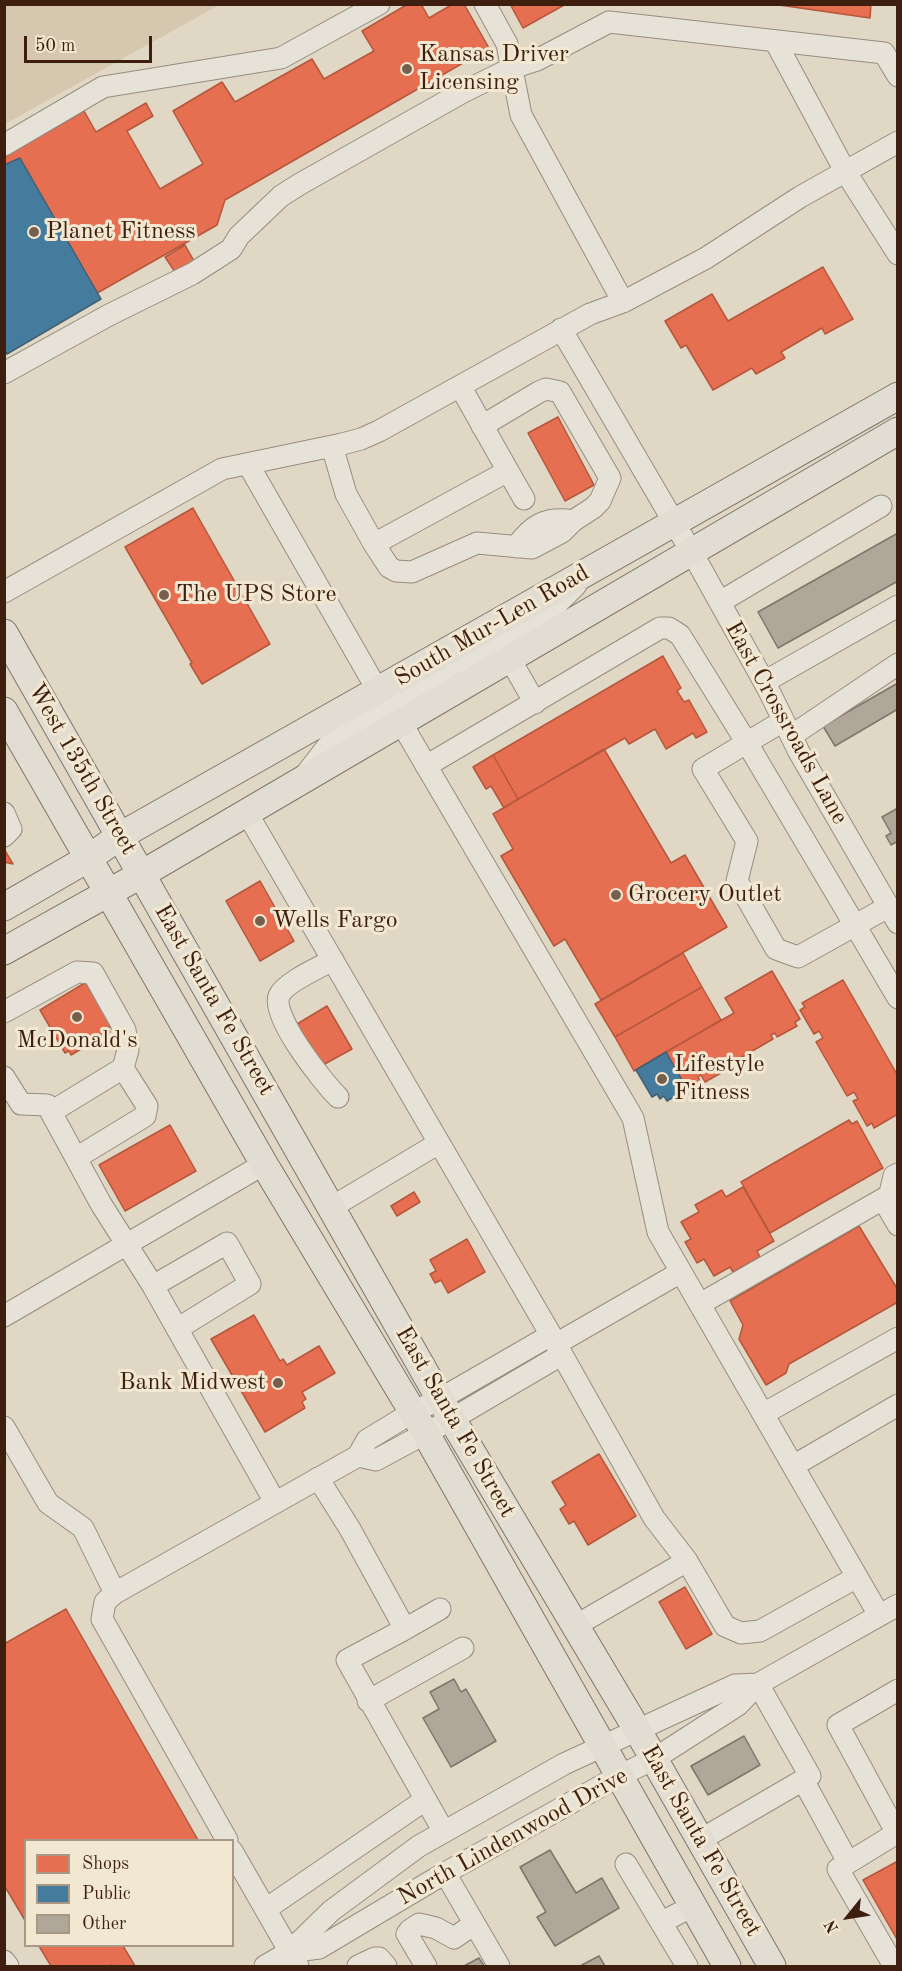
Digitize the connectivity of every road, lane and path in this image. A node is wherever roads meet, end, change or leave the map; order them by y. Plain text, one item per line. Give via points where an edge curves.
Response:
1 (379, 4) edge
2 (485, 4) edge
3 (775, 41) junction
4 (512, 68) junction
5 (897, 76) edge
6 (897, 142) edge
7 (4, 145) edge
8 (845, 171) junction
9 (897, 254) edge
10 (623, 302) junction
11 (561, 329) junction
12 (4, 374) edge
13 (460, 386) junction
14 (897, 396) edge
15 (482, 426) junction
16 (897, 431) edge
17 (332, 446) junction
18 (248, 464) junction
19 (508, 471) junction
20 (524, 499) dead end
21 (881, 506) dead end
22 (673, 524) junction
23 (374, 544) junction
24 (691, 553) junction
25 (591, 570) junction
26 (4, 592) edge
27 (720, 602) junction
28 (897, 606) edge
29 (4, 633) edge
30 (510, 659) junction
31 (897, 664) edge
32 (764, 682) junction
33 (378, 691) junction
34 (534, 703) junction
35 (4, 711) edge
36 (401, 723) junction
37 (787, 729) junction
38 (747, 743) junction
39 (426, 766) junction
40 (300, 782) junction
41 (4, 813) edge
42 (247, 813) junction
43 (120, 836) junction
44 (4, 837) edge
45 (88, 858) junction
46 (142, 874) junction
47 (109, 893) junction
48 (4, 907) edge
49 (893, 915) edge
50 (856, 926) junction
51 (4, 951) edge
52 (333, 960) junction
53 (897, 998) edge
54 (4, 1012) edge
55 (123, 1068) junction
56 (4, 1077) edge
57 (338, 1097) dead end
58 (51, 1112) junction
59 (439, 1143) junction
60 (76, 1158) junction
61 (264, 1164) junction
62 (897, 1174) edge
63 (890, 1195) junction
64 (332, 1207) junction
65 (897, 1225) edge
66 (126, 1245) junction
67 (681, 1272) junction
68 (153, 1286) junction
69 (700, 1304) junction
70 (4, 1316) edge
71 (177, 1329) junction
72 (897, 1338) edge
73 (556, 1344) junction
74 (897, 1405) edge
75 (446, 1409) junction
76 (763, 1414) junction
77 (419, 1423) junction
78 (7, 1438) edge
79 (793, 1466) junction
80 (318, 1478) junction
81 (275, 1502) junction
82 (687, 1561) junction
83 (857, 1577) junction
84 (115, 1593) junction
85 (440, 1609) dead end
86 (888, 1610) edge
87 (575, 1626) junction
88 (405, 1629) junction
89 (463, 1648) dead end
90 (758, 1684) junction
91 (897, 1690) edge
92 (368, 1701) junction
93 (638, 1731) junction
94 (602, 1747) junction
95 (654, 1759) junction
96 (619, 1776) junction
97 (803, 1780) junction
98 (425, 1800) junction
99 (444, 1832) junction
100 (226, 1839) edge
101 (700, 1840) junction
102 (234, 1854) edge
103 (848, 1862) junction
104 (626, 1864) dead end
105 (445, 1873) junction
106 (693, 1906) junction
107 (266, 1909) junction
108 (662, 1922) junction
109 (474, 1924) junction
110 (294, 1959) edge
111 (4, 1961) edge
112 (8, 1966) edge
113 (264, 1966) edge
114 (358, 1966) edge
115 (386, 1966) edge
116 (426, 1966) edge
117 (499, 1966) edge
118 (687, 1966) edge
119 (727, 1966) edge
120 (772, 1966) edge
121 (894, 1966) edge

1 - 7 street via 282,58 103,87
2 - 4 street via 507,44
3 - 4 street via 609,22 537,60
3 - 5 street via 884,53
3 - 8 street
4 - 10 street via 521,114
4 - 12 street via 281,196 239,236 231,249 192,274
6 - 8 street
8 - 9 street
8 - 10 street via 706,258
10 - 11 street
11 - 13 street
11 - 22 street, East Crossroads Lane
13 - 15 street
13 - 17 street via 379,431
14 - 22 main road, South Mur-Len Road
15 - 19 street
15 - 23 street via 539,392 560,392 610,478 600,501 562,532 532,548 477,543 412,572 389,567
16 - 24 main road, South Mur-Len Road
17 - 18 street
17 - 23 street via 346,494
18 - 26 street via 222,469
18 - 33 street
19 - 20 street
19 - 23 street
21 - 27 street
22 - 24 street, East Crossroads Lane
22 - 25 main road, South Mur-Len Road
24 - 27 street, East Crossroads Lane
24 - 30 main road, South Mur-Len Road
25 - 33 main road, South Mur-Len Road
25 - 36 street via 544,617 404,699 395,710
27 - 32 street, East Crossroads Lane
28 - 32 street
29 - 43 main road, West 135th Street
30 - 34 street
30 - 36 main road, South Mur-Len Road
31 - 37 street
32 - 37 street, East Crossroads Lane
33 - 40 street via 381,705 372,719 330,743
33 - 43 main road, South Mur-Len Road
34 - 38 street via 660,628 669,628 680,635
34 - 39 street
35 - 45 main road, West 135th Street
36 - 39 street
36 - 40 main road, South Mur-Len Road
37 - 38 street
37 - 49 street, East Crossroads Lane
38 - 50 street
38 - 50 street via 703,769 747,841 737,881 776,949 798,957
39 - 67 street via 633,1118 658,1232
40 - 42 main road, South Mur-Len Road
41 - 44 street via 11,829
42 - 46 main road, South Mur-Len Road
42 - 52 street
43 - 45 main road, South Mur-Len Road
43 - 46 main road, West 135th Street
45 - 47 main road, West 135th Street
45 - 48 main road, South Mur-Len Road
46 - 47 main road, South Mur-Len Road
46 - 64 main road, East Santa Fe Street
47 - 51 main road, South Mur-Len Road
47 - 61 main road, East Santa Fe Street
49 - 50 street
50 - 53 street
52 - 57 street via 284,988 279,1008 308,1062
52 - 59 street
54 - 55 street via 77,972 93,974 125,1030 128,1050
55 - 58 street
55 - 60 street via 147,1106 145,1116
56 - 58 street via 21,1104 47,1105
58 - 60 street
59 - 64 street
59 - 73 street
60 - 66 street
61 - 66 street
61 - 77 main road, East Santa Fe Street
62 - 63 street
63 - 65 street via 887,1206
63 - 69 street
64 - 75 main road, East Santa Fe Street
66 - 68 street
66 - 70 street
67 - 69 street
67 - 73 street
68 - 71 street
68 - 71 street via 227,1243 250,1284
69 - 76 street
71 - 81 street
72 - 76 street
73 - 75 street
73 - 82 street via 654,1518
74 - 79 street
75 - 77 street
75 - 87 main road, East Santa Fe Street
76 - 79 street
77 - 80 street via 367,1440 358,1456
77 - 94 main road, East Santa Fe Street
78 - 84 street via 48,1503 83,1528
79 - 83 street
80 - 81 street
80 - 88 street
81 - 84 street
82 - 83 street via 725,1626 741,1633 760,1631
82 - 87 street
83 - 86 street
84 - 100 street via 105,1602 102,1619
85 - 88 street
86 - 90 street, North Lindenwood Drive
87 - 93 main road, East Santa Fe Street
88 - 92 street via 347,1660
89 - 92 street
90 - 93 street, North Lindenwood Drive via 735,1685
90 - 95 street, North Lindenwood Drive via 738,1705
90 - 97 street via 810,1776
91 - 103 street via 838,1725 894,1828 892,1836
92 - 98 street
93 - 94 street, North Lindenwood Drive
93 - 95 main road, East Santa Fe Street
94 - 96 main road, East Santa Fe Street
94 - 99 street, North Lindenwood Drive via 564,1764
95 - 96 street, North Lindenwood Drive
95 - 101 main road, East Santa Fe Street
96 - 105 street, North Lindenwood Drive
96 - 106 main road, East Santa Fe Street
97 - 101 street
97 - 103 street
98 - 99 street
98 - 107 street
99 - 110 street, North Lindenwood Drive via 331,1911
101 - 120 main road, East Santa Fe Street
102 - 107 street
103 - 121 street via 837,1869
104 - 108 street
105 - 109 street
105 - 110 street, North Lindenwood Drive via 320,1948
106 - 108 street
106 - 119 main road, East Santa Fe Street
107 - 110 street
108 - 118 street
109 - 116 street via 454,1938 419,1924 410,1930 407,1934
109 - 117 street
110 - 113 street, North Lindenwood Drive
111 - 112 street
114 - 115 street via 375,1958

